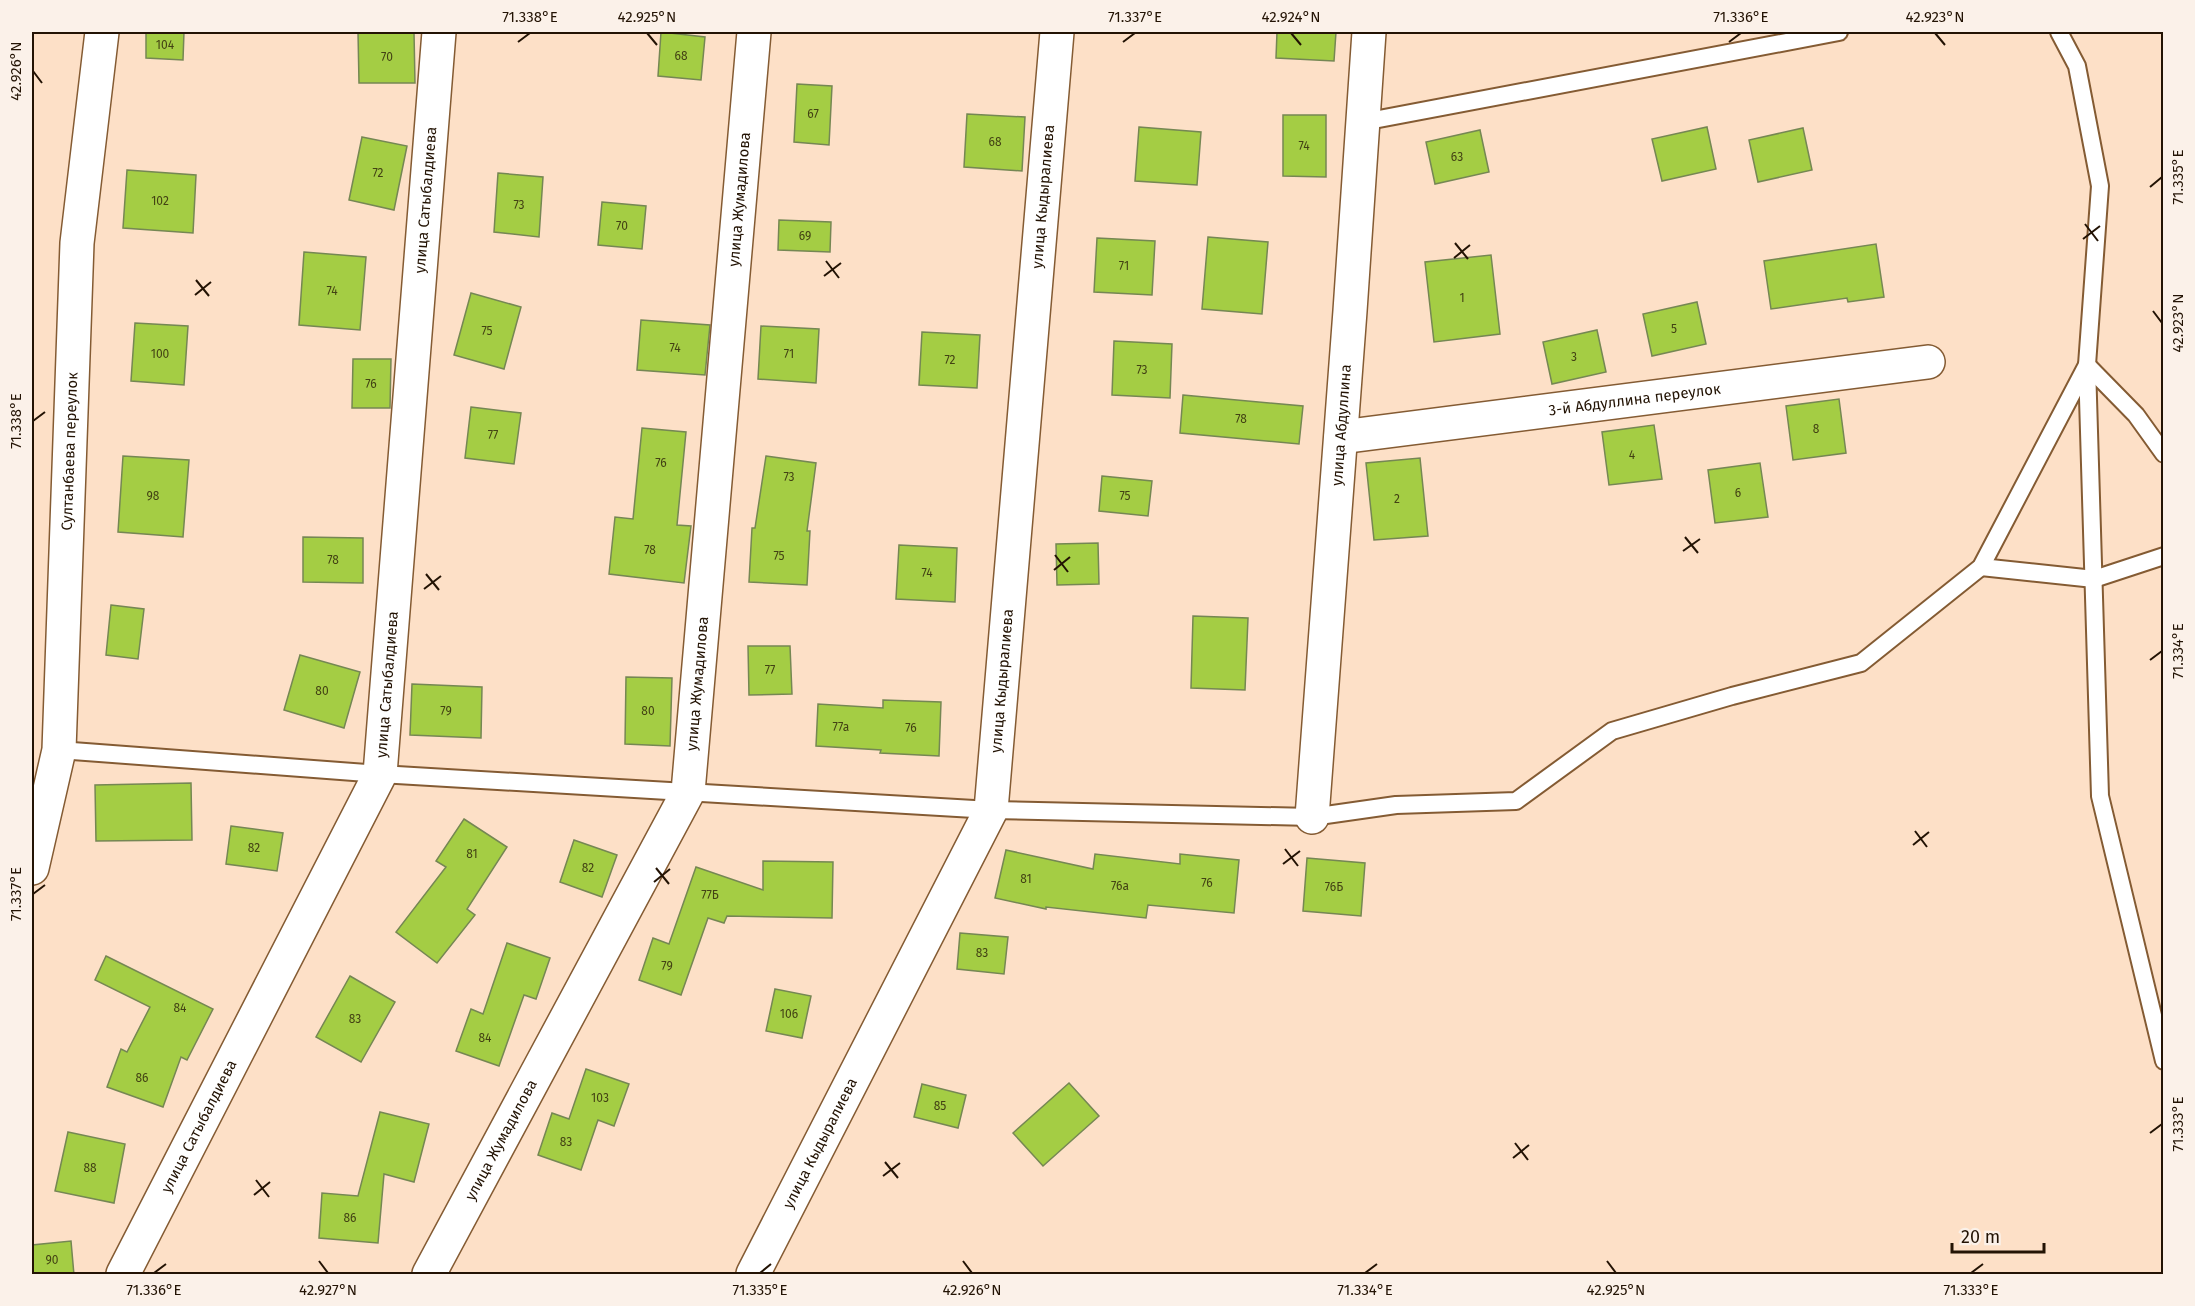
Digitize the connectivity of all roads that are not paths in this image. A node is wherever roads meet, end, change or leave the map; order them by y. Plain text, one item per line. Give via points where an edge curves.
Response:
1 (102, 32) edge
2 (439, 32) edge
3 (754, 32) edge
4 (1057, 32) edge
5 (1369, 32) edge
6 (1839, 32) edge
7 (2060, 33) edge
8 (1363, 122) junction
9 (1928, 362) dead end
10 (2086, 365) junction
11 (1341, 437) junction
12 (2163, 454) edge
13 (2163, 556) edge
14 (1982, 567) junction
15 (2094, 579) junction
16 (59, 750) junction
17 (380, 774) junction
18 (688, 792) junction
19 (991, 810) junction
20 (1312, 817) junction
21 (32, 868) edge
22 (2162, 1052) edge
23 (123, 1275) edge
24 (429, 1275) edge
25 (753, 1275) edge

1 - 16 street, Султанбаева переулок via 77,243
2 - 17 street, улица Сатыбалдиева
3 - 18 street, улица Жумадилова
4 - 19 street, улица Кыдыралиева
5 - 8 street, улица Абдуллина
6 - 8 lane
7 - 10 lane via 2076,66 2100,186
8 - 11 street, улица Абдуллина
9 - 11 street, 3-й Абдуллина переулок
10 - 12 lane via 2136,415
10 - 14 lane
10 - 15 lane
11 - 20 street, улица Абдуллина
13 - 15 lane
14 - 15 lane
14 - 20 lane via 1862,663 1612,731 1516,801 1396,805
15 - 22 lane via 2100,796
16 - 17 lane
16 - 21 street, Султанбаева переулок
17 - 18 lane
17 - 23 street, улица Сатыбалдиева
18 - 19 lane
18 - 24 street, улица Жумадилова
19 - 20 lane
19 - 25 street, улица Кыдыралиева

